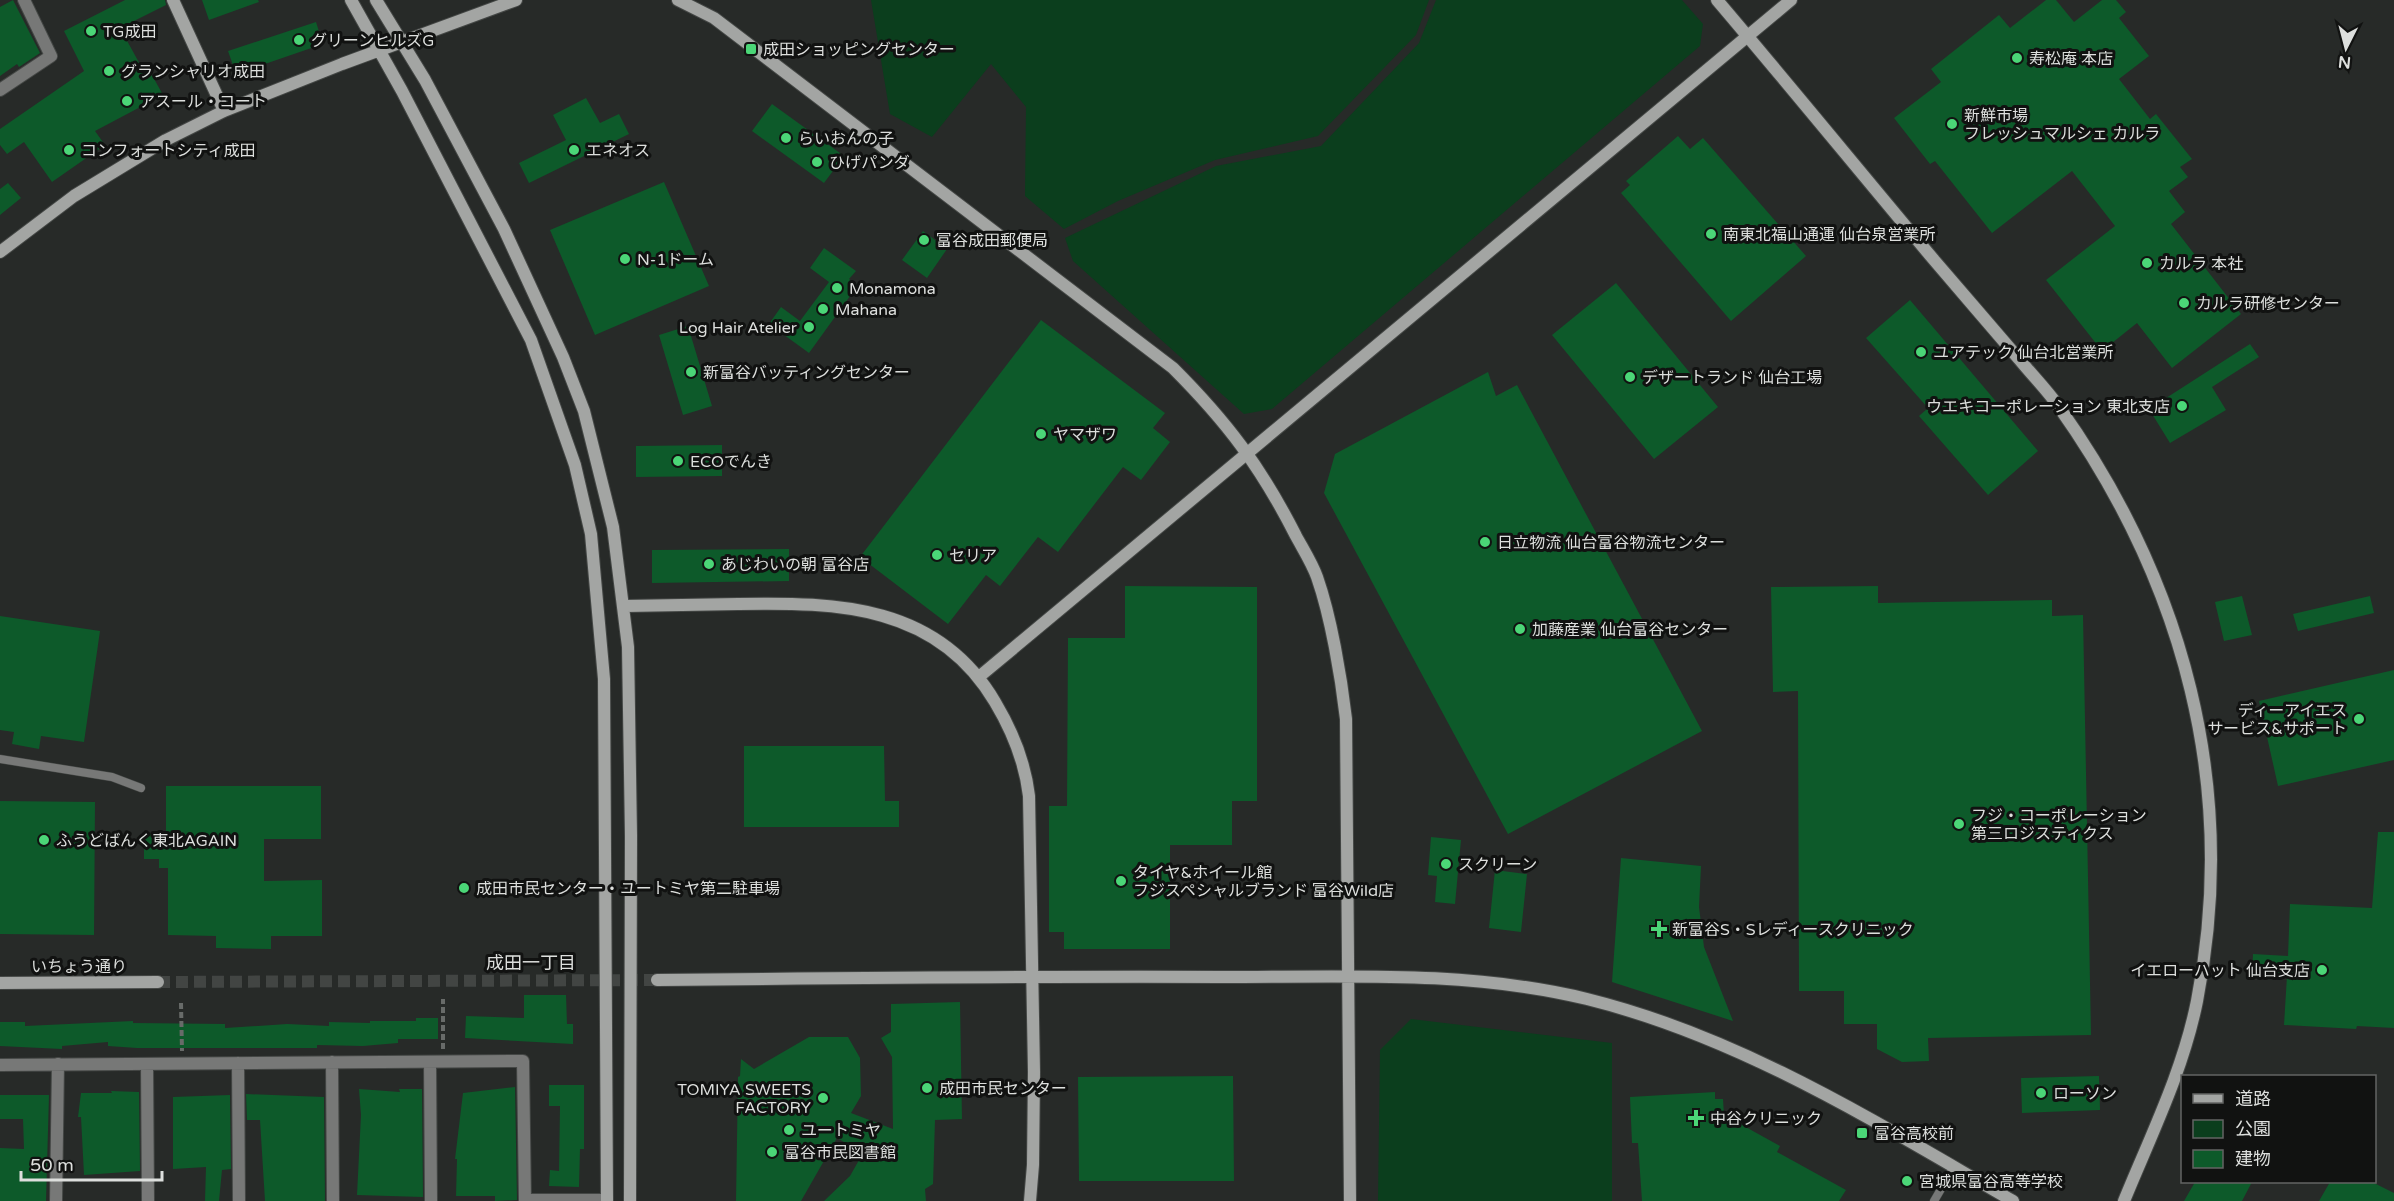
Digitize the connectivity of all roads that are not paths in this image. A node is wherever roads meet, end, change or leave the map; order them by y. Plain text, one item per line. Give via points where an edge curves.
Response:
1 (24, 0) edge
2 (173, 0) edge
3 (351, 0) edge
4 (376, 0) edge
5 (516, 0) edge
6 (678, 0) edge
7 (1718, 0) edge
8 (1791, 0) edge
9 (1747, 35) junction
10 (402, 43) junction
11 (379, 51) junction
12 (0, 90) edge
13 (224, 111) junction
14 (0, 252) edge
15 (1248, 453) junction
16 (623, 606) junction
17 (980, 676) junction
18 (0, 759) edge
19 (141, 789) dead end
20 (1034, 976) junction
21 (1350, 977) junction
22 (657, 980) tunnel mouth
23 (158, 982) tunnel mouth
24 (0, 983) edge
25 (332, 1062) junction
26 (430, 1062) junction
27 (238, 1063) junction
28 (58, 1064) junction
29 (147, 1064) junction
30 (0, 1065) edge
31 (1954, 1167) junction
32 (525, 1200) edge
33 (56, 1201) edge
34 (148, 1201) edge
35 (239, 1201) edge
36 (333, 1201) edge
37 (431, 1201) edge
38 (607, 1201) edge
39 (630, 1201) edge
40 (1030, 1201) edge
41 (1350, 1201) edge
42 (1934, 1201) edge
43 (2013, 1201) edge
44 (2124, 1201) edge

1 - 12 street via 51,56
2 - 13 street
3 - 11 street
4 - 10 street
5 - 10 street
6 - 15 street via 714,18 1173,368 1216,411
7 - 9 street
8 - 9 street
9 - 15 street
9 - 44 street via 2058,405 2120,504 2163,595 2197,708 2209,788 2211,876 2197,1001 2178,1072
10 - 11 street
10 - 16 street via 504,229 563,357 603,477
11 - 13 street
11 - 38 street via 531,340 575,465 591,534 605,702
13 - 14 street via 165,140 74,196
15 - 17 street
15 - 21 street via 1278,500 1317,576 1341,678 1348,765
16 - 17 street via 839,606 879,614 920,630
16 - 39 street via 628,647 630,778
17 - 20 street via 1013,736 1027,777
18 - 19 lane via 112,777
20 - 21 street
20 - 22 street
20 - 40 street
21 - 31 street via 1474,982 1589,1000 1710,1039 1794,1079
21 - 41 street
23 - 24 street, いちょう通り
25 - 26 street
25 - 27 street
25 - 36 street
26 - 32 street via 523,1061
26 - 37 street
27 - 29 street
27 - 35 street
28 - 29 street
28 - 30 street
28 - 33 street
29 - 34 street
31 - 42 lane
31 - 43 street
32 - 38 street

